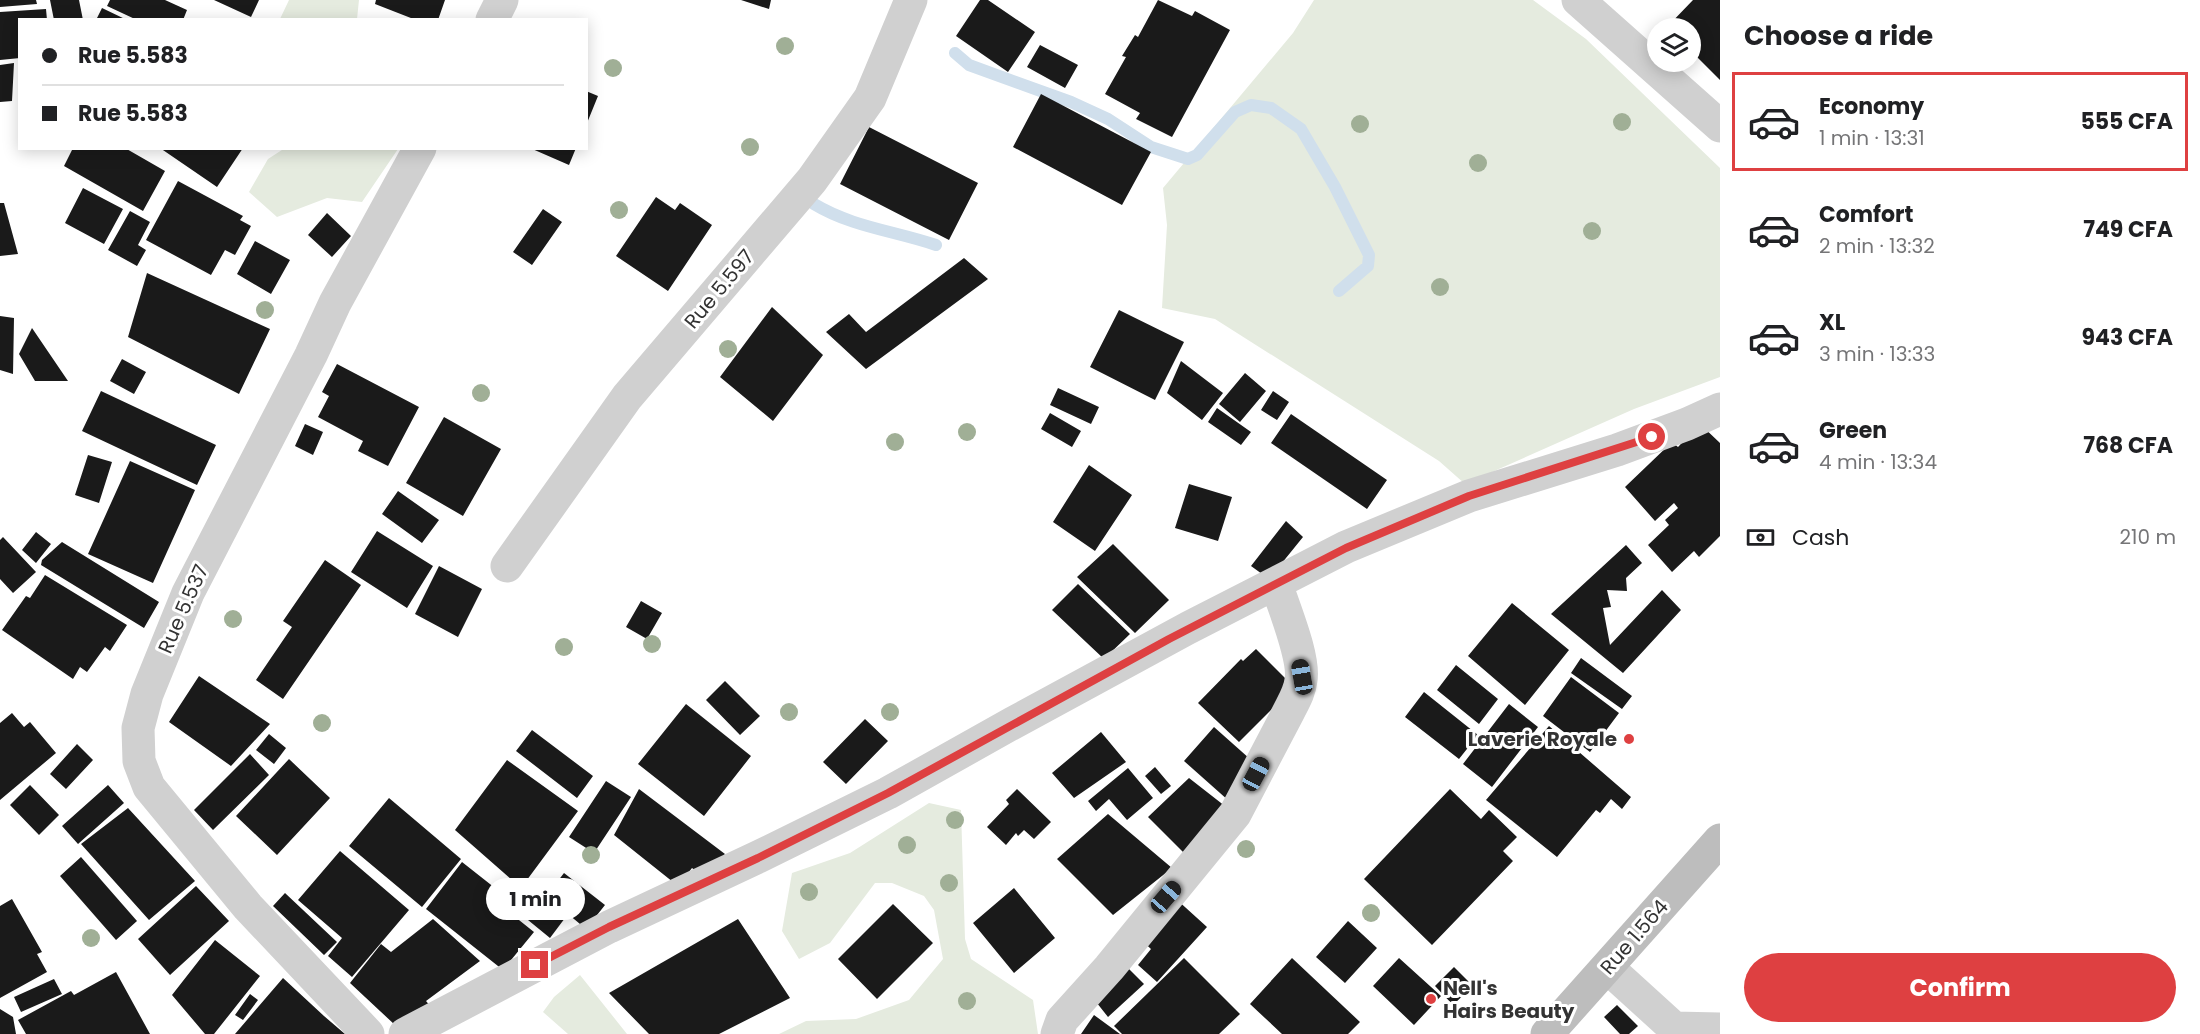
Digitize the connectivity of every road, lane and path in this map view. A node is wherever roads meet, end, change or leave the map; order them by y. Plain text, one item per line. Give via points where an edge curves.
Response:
1 (502, 0) edge
2 (911, 0) edge
3 (1578, 0) edge
4 (493, 18) edge
5 (1720, 126) edge
6 (419, 150) edge
7 (1720, 409) edge
8 (507, 566) dead end
9 (1275, 583) junction
10 (1720, 840) edge
11 (1608, 968) junction
12 (1720, 1029) edge
13 (368, 1034) edge
14 (405, 1034) edge
15 (1057, 1034) edge
16 (1547, 1034) edge

1 - 4 street
2 - 8 street, Rue 5.597 via 870,98 812,180 627,396
3 - 5 street
6 - 13 street, Rue 5.537 via 335,303 188,593 147,694 138,728 140,761 149,787 248,908
7 - 9 street via 1617,450 1469,496
9 - 14 street via 888,793 609,927
9 - 15 street via 1297,649 1302,677 1298,694 1235,814 1062,1020
10 - 11 main road, Rue 1.564
11 - 12 street via 1674,1028
11 - 16 main road, Rue 1.564

